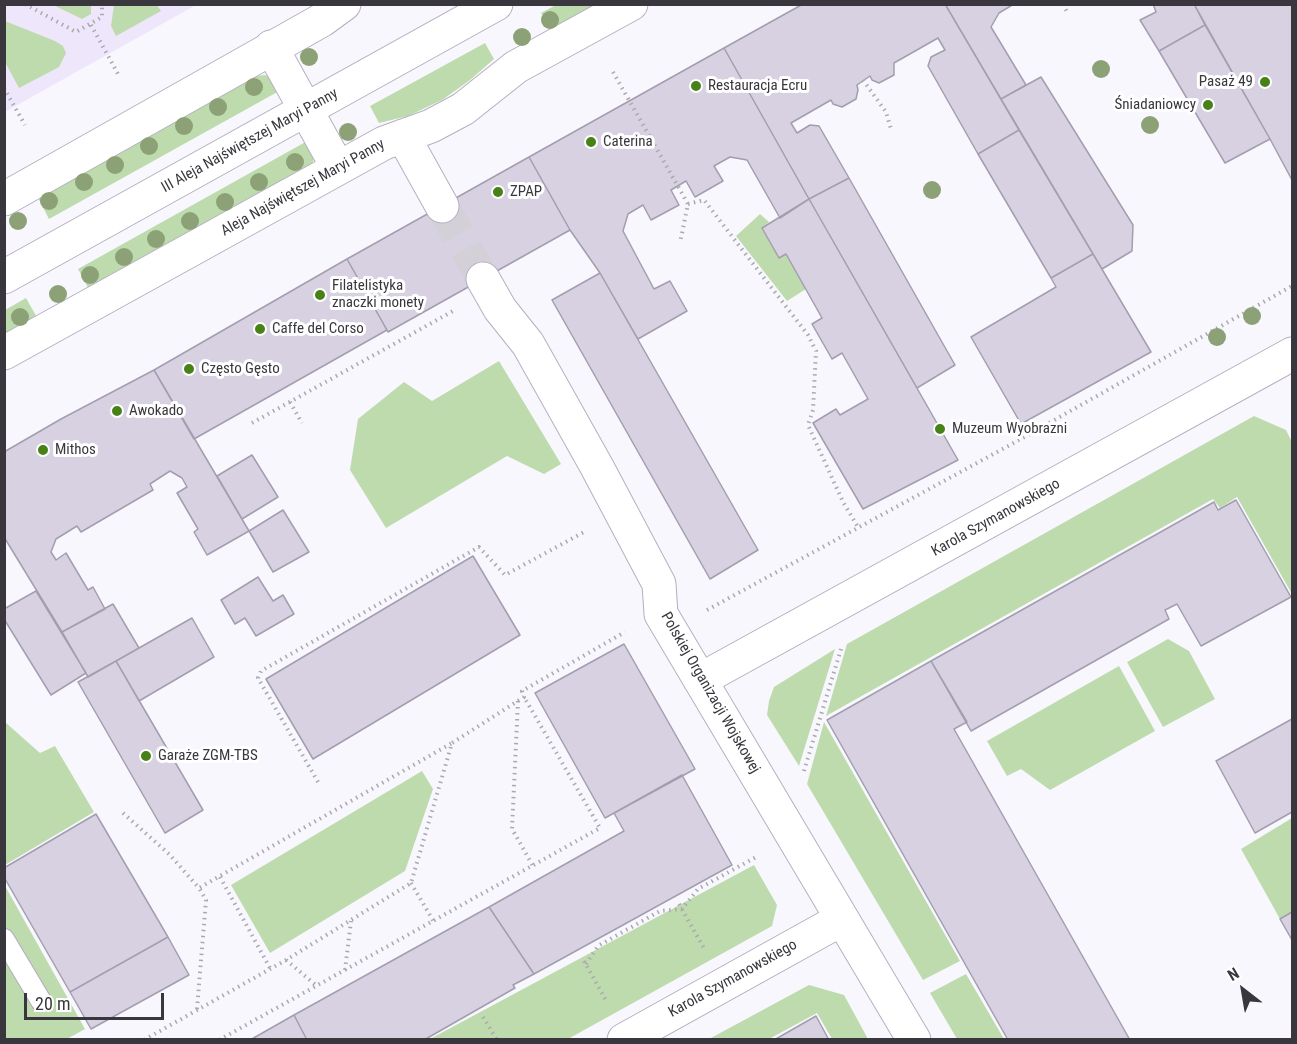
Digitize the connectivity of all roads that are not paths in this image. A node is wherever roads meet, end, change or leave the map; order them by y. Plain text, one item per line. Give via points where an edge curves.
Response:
1 (344, 4) edge
2 (496, 4) edge
3 (631, 4) edge
4 (271, 47) junction
5 (306, 110) junction
6 (403, 136) junction
7 (338, 168) junction
8 (4, 200) edge
9 (442, 206) tunnel mouth
10 (4, 277) edge
11 (483, 279) tunnel mouth
12 (4, 353) edge
13 (1293, 354) edge
14 (700, 680) junction
15 (842, 918) junction
16 (4, 939) edge
17 (40, 1001) dead end
18 (618, 1025) edge
19 (914, 1040) edge

1 - 4 street
2 - 5 street, III Aleja Najświętszej Maryi Panny
3 - 6 street, Aleja Najświętszej Maryi Panny via 516,67 463,109
4 - 5 street
4 - 8 street
5 - 7 street
5 - 10 street, III Aleja Najświętszej Maryi Panny
6 - 7 street, Aleja Najświętszej Maryi Panny
6 - 9 street
7 - 12 street, Aleja Najświętszej Maryi Panny
11 - 14 street, Polskiej Organizacji Wojskowej via 500,309 528,344 597,467 658,584 661,614
13 - 14 street, Karola Szymanowskiego
14 - 15 street, Polskiej Organizacji Wojskowej
15 - 18 street, Karola Szymanowskiego
15 - 19 street, Polskiej Organizacji Wojskowej
16 - 17 lane

